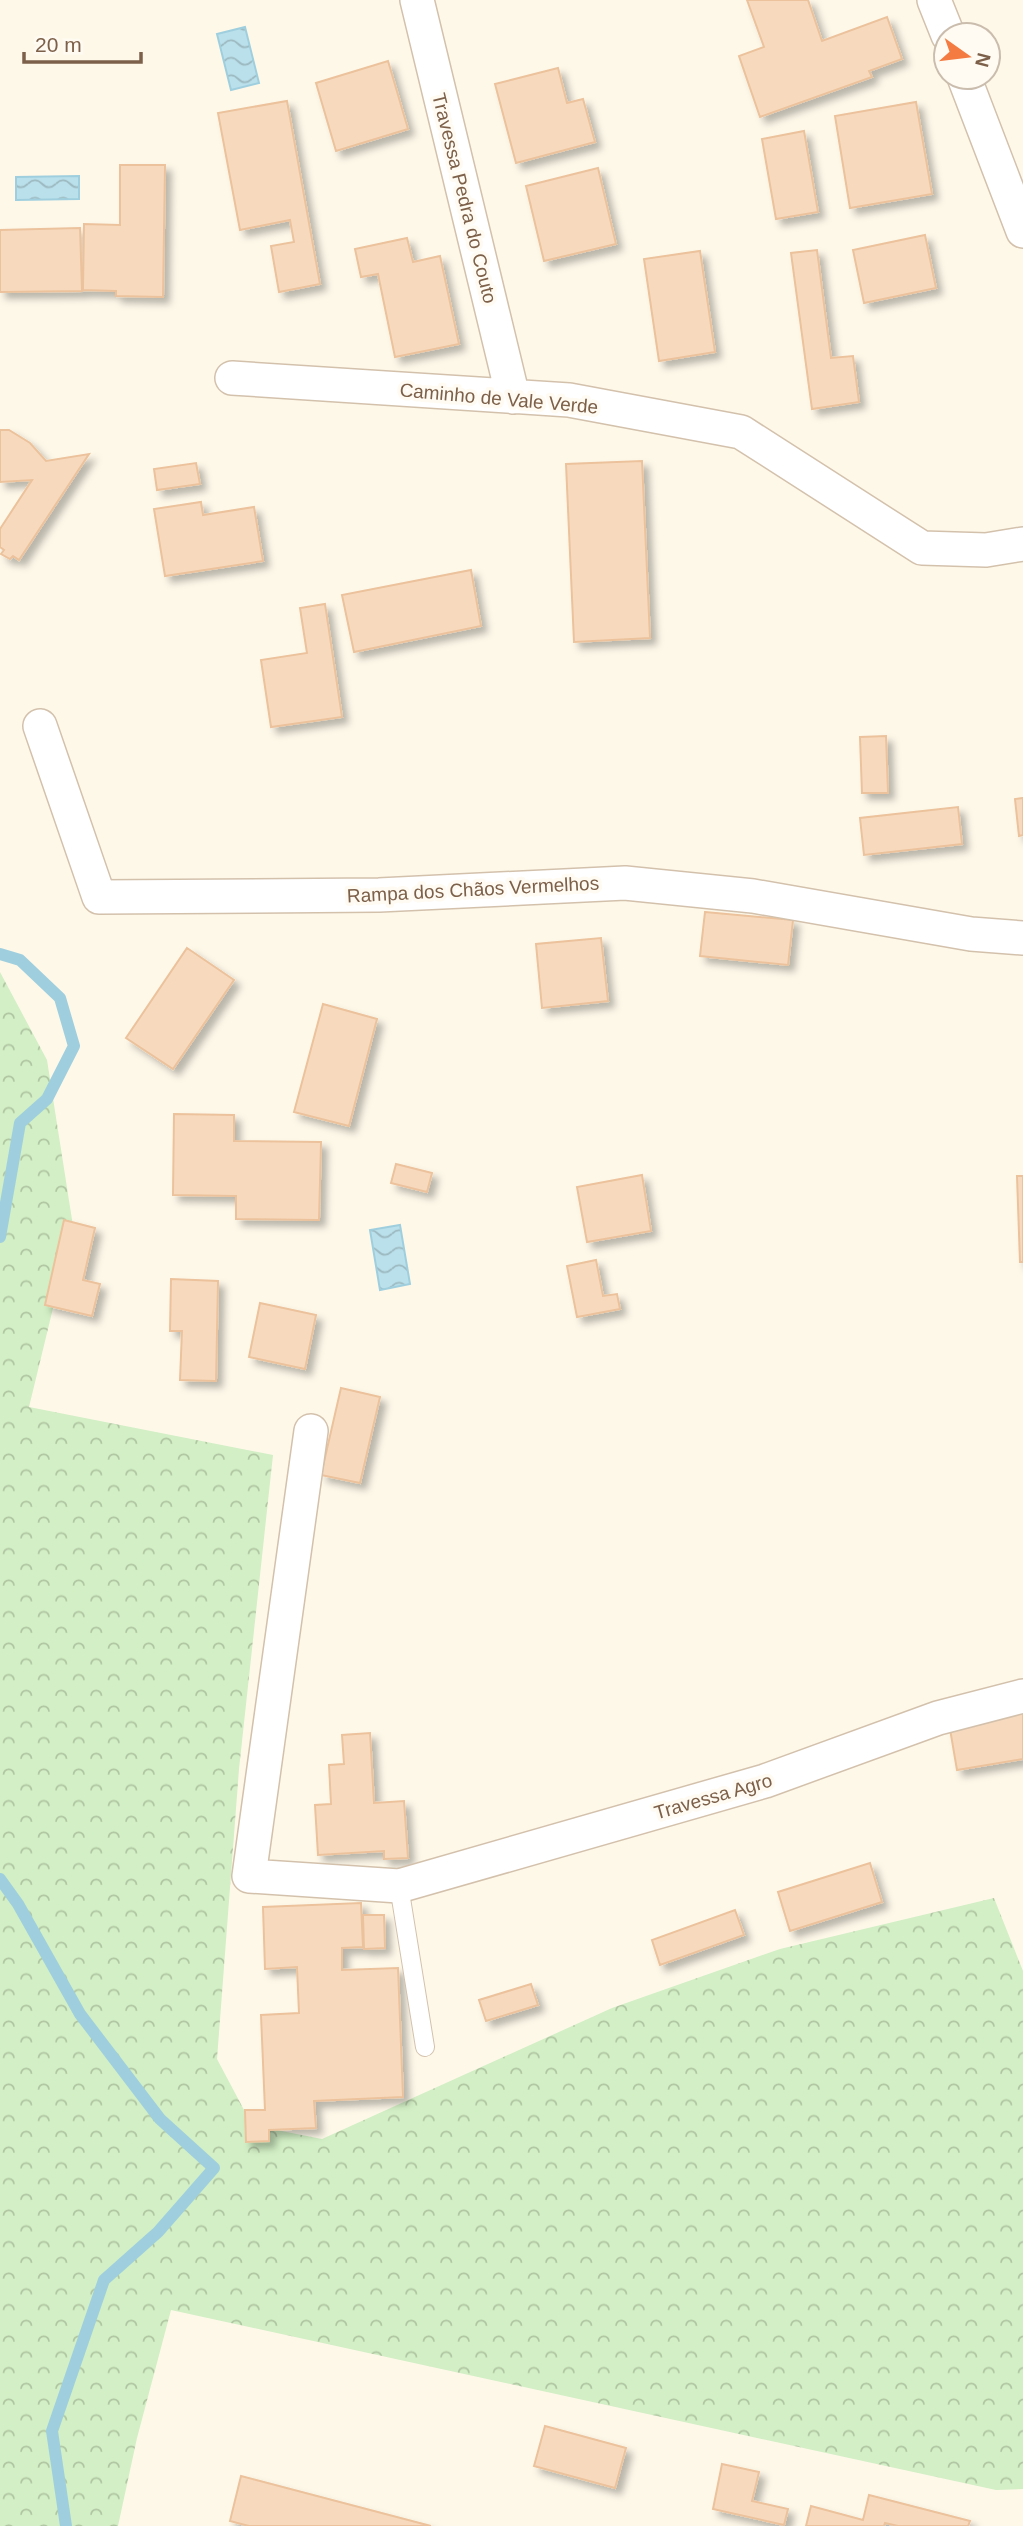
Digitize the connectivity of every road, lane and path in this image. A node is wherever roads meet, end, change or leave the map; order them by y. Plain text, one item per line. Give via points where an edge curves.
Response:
1 (417, 0) edge
2 (934, 0) edge
3 (942, 21) edge
4 (969, 91) edge
5 (1023, 231) edge
6 (232, 378) dead end
7 (513, 397) junction
8 (1023, 544) edge
9 (40, 726) dead end
10 (1023, 938) edge
11 (311, 1431) dead end
12 (1023, 1696) edge
13 (399, 1886) junction
14 (425, 2048) dead end

1 - 7 street, Travessa Pedra do Couto
2 - 3 street
4 - 5 street
6 - 7 street, Caminho de Vale Verde
7 - 8 street, Caminho de Vale Verde via 569,400 741,432 922,548 986,550
9 - 10 street, Rampa dos Chãos Vermelhos via 99,897 379,895 625,883 753,895 971,934
11 - 13 street, Travessa Agro via 249,1876
12 - 13 street, Travessa Agro via 938,1718 765,1782
13 - 14 lane

